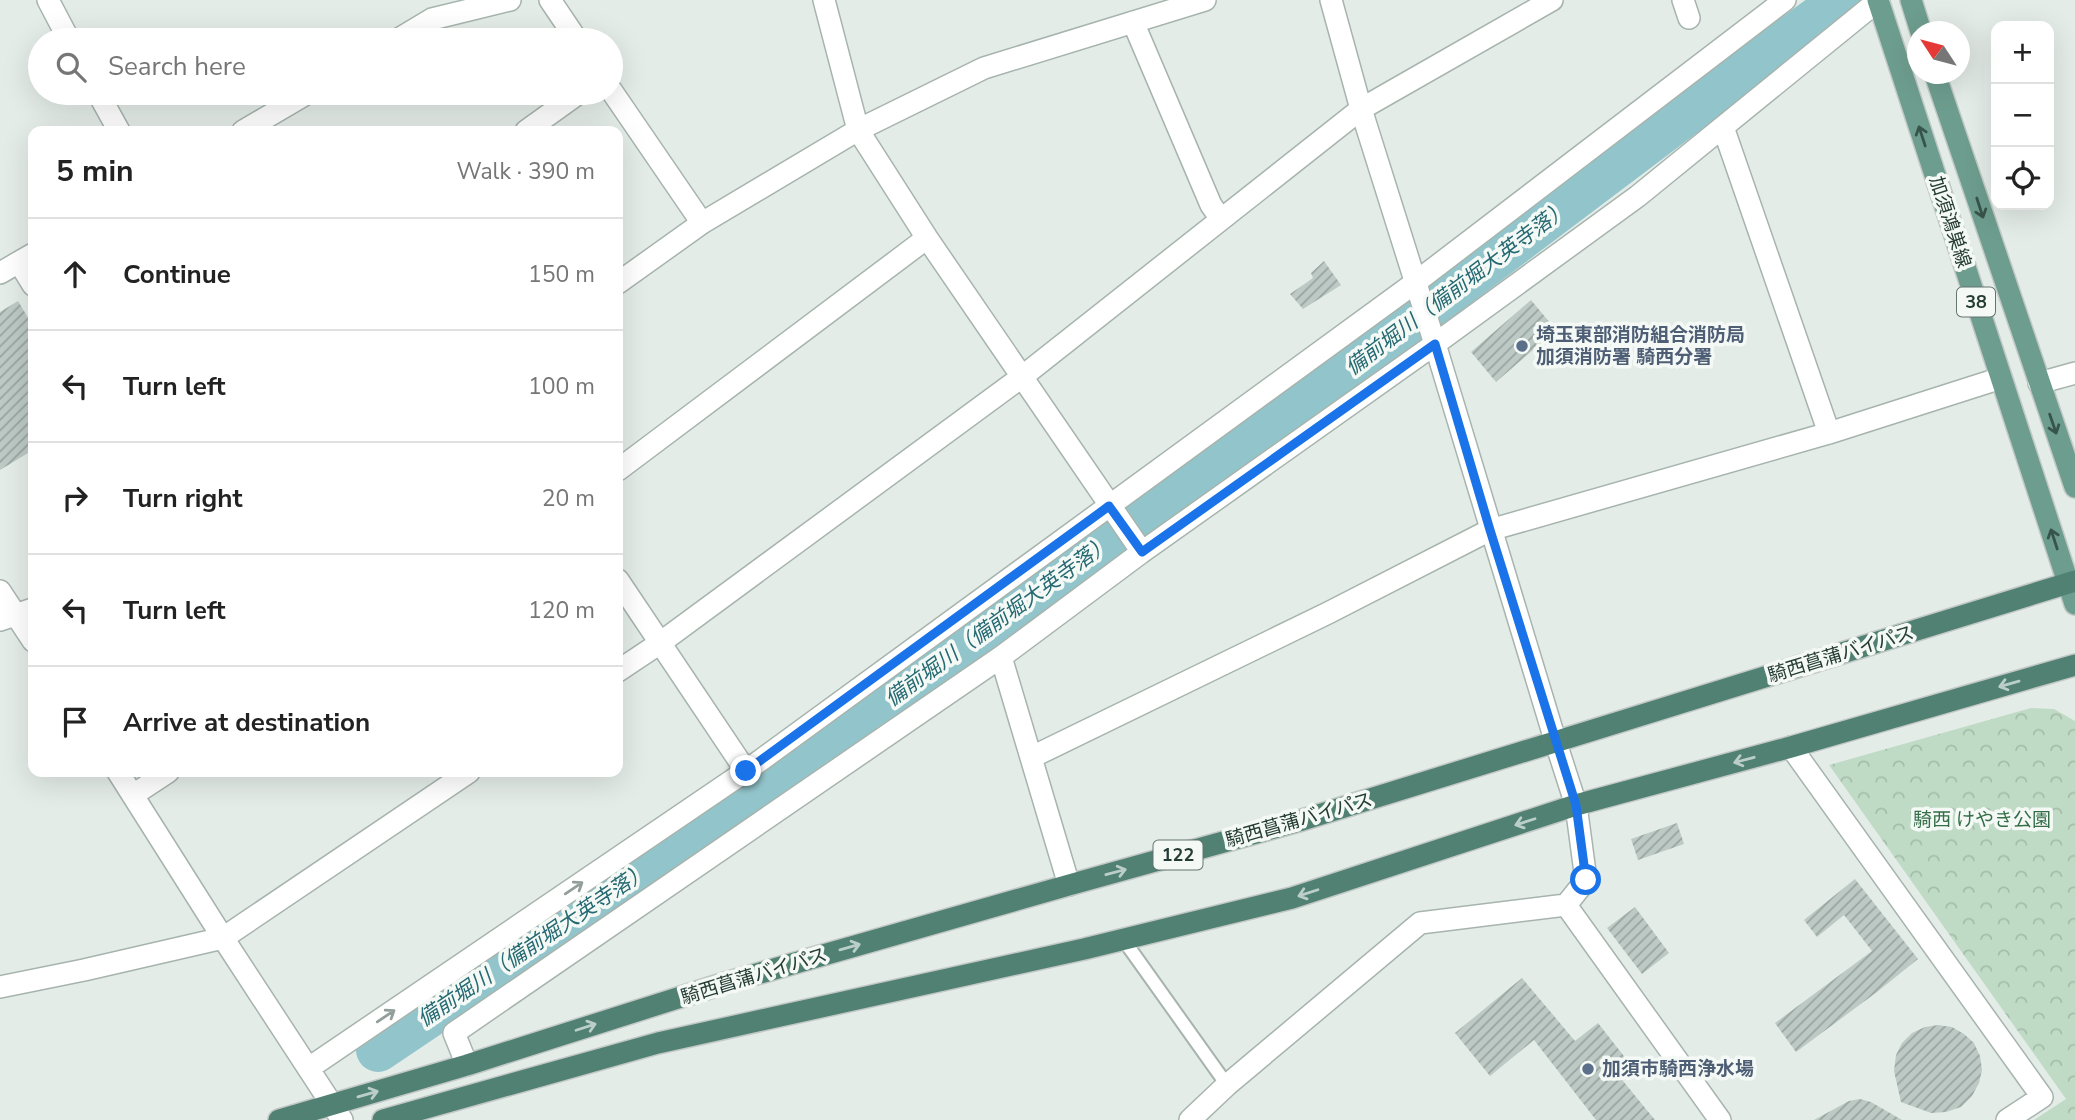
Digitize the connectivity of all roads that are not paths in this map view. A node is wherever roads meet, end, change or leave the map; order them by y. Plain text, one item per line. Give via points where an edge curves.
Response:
1 (48, 0) edge
2 (510, 0) edge
3 (550, 0) edge
4 (824, 0) edge
5 (1205, 0) edge
6 (1331, 0) edge
7 (1552, 0) edge
8 (1785, 0) edge
9 (1879, 0) edge
10 (1911, 0) edge
11 (428, 10) edge
12 (1918, 21) edge
13 (1133, 22) junction
14 (63, 28) edge
15 (409, 28) edge
16 (569, 28) edge
17 (1938, 84) edge
18 (105, 105) edge
19 (288, 105) edge
20 (562, 105) edge
21 (621, 105) edge
22 (1362, 109) junction
23 (116, 126) edge
24 (254, 126) edge
25 (533, 126) edge
26 (1723, 127) junction
27 (858, 130) junction
28 (1221, 219) junction
29 (702, 223) junction
30 (928, 238) junction
31 (17, 263) edge
32 (28, 278) edge
33 (623, 280) edge
34 (1417, 288) junction
35 (1435, 344) junction
36 (2075, 373) edge
37 (1023, 376) junction
38 (2001, 378) junction
39 (2039, 383) junction
40 (1829, 433) junction
41 (623, 466) edge
42 (2075, 487) edge
43 (1112, 510) junction
44 (1490, 530) junction
45 (1140, 549) junction
46 (2072, 582) edge
47 (623, 588) edge
48 (0, 591) edge
49 (2075, 604) edge
50 (16, 614) edge
51 (28, 633) edge
52 (660, 643) junction
53 (1001, 657) junction
54 (2075, 665) edge
55 (623, 668) edge
56 (1556, 743) junction
57 (1791, 747) junction
58 (1031, 757) junction
59 (746, 771) junction
60 (121, 777) edge
61 (160, 777) edge
62 (462, 777) edge
63 (133, 795) junction
64 (1576, 805) junction
65 (1069, 885) junction
66 (1566, 905) junction
67 (223, 938) junction
68 (1124, 939) junction
69 (0, 987) edge
70 (467, 1065) junction
71 (309, 1068) junction
72 (1227, 1085) junction
73 (337, 1112) edge
74 (279, 1120) edge
75 (383, 1120) edge
76 (1190, 1120) edge
77 (1720, 1120) edge
78 (2007, 1120) edge

1 - 14 street
2 - 11 street
3 - 16 street
4 - 27 street
5 - 13 street
6 - 22 street
7 - 22 street
8 - 34 street
9 - 26 street
38 -> 9 main road, 加須鴻巣線 / 38
10 - 12 main road
11 - 15 street
13 - 27 street via 984,68
13 - 28 street
17 -> 39 main road, 加須鴻巣線 / 38
18 - 23 street
19 - 24 street
20 - 25 street
21 - 29 street
22 - 28 street
22 - 34 street
26 - 35 street via 1638,196
26 - 40 street
27 - 29 street
27 - 30 street
28 - 37 street
29 - 33 street
30 - 37 street
30 - 41 street
31 - 32 street
34 - 35 street
34 - 43 street
35 - 44 street
35 - 45 street
36 - 39 street
37 - 43 street
37 - 52 street
38 - 40 street
46 -> 38 main road, 加須鴻巣線 / 38
39 -> 42 main road, 加須鴻巣線 / 38
40 - 44 street
43 - 45 street
43 - 59 street
44 - 56 street
44 - 58 street
45 - 53 street
46 - 49 main road, 加須鴻巣線 / 38
46 - 56 highway, 騎西菖蒲バイパス / 122
47 - 52 street
48 - 50 street
50 - 51 street
52 - 55 street
52 - 59 street
53 - 58 street
53 - 70 street via 454,1033
54 -> 57 highway, 騎西菖蒲バイパス
56 - 64 street
65 -> 56 highway, 騎西菖蒲バイパス / 122
57 -> 64 highway, 騎西菖蒲バイパス
57 - 78 street via 2042,1097
58 - 65 street
71 -> 59 street
60 - 63 street
61 - 63 street
62 - 67 street
63 - 67 street
64 - 66 street via 1586,880
64 -> 68 highway, 騎西菖蒲バイパス via 1292,898
70 -> 65 highway, 騎西菖蒲バイパス / 122 via 725,983
66 - 72 street via 1420,923
66 - 77 street
67 - 69 street
67 - 71 street
68 - 72 lane
68 - 75 highway, 騎西菖蒲バイパス via 659,1043
73 -> 70 highway, 騎西菖蒲バイパス / 122
71 - 73 street
72 - 76 street
73 - 74 highway, 騎西菖蒲バイパス / 122

